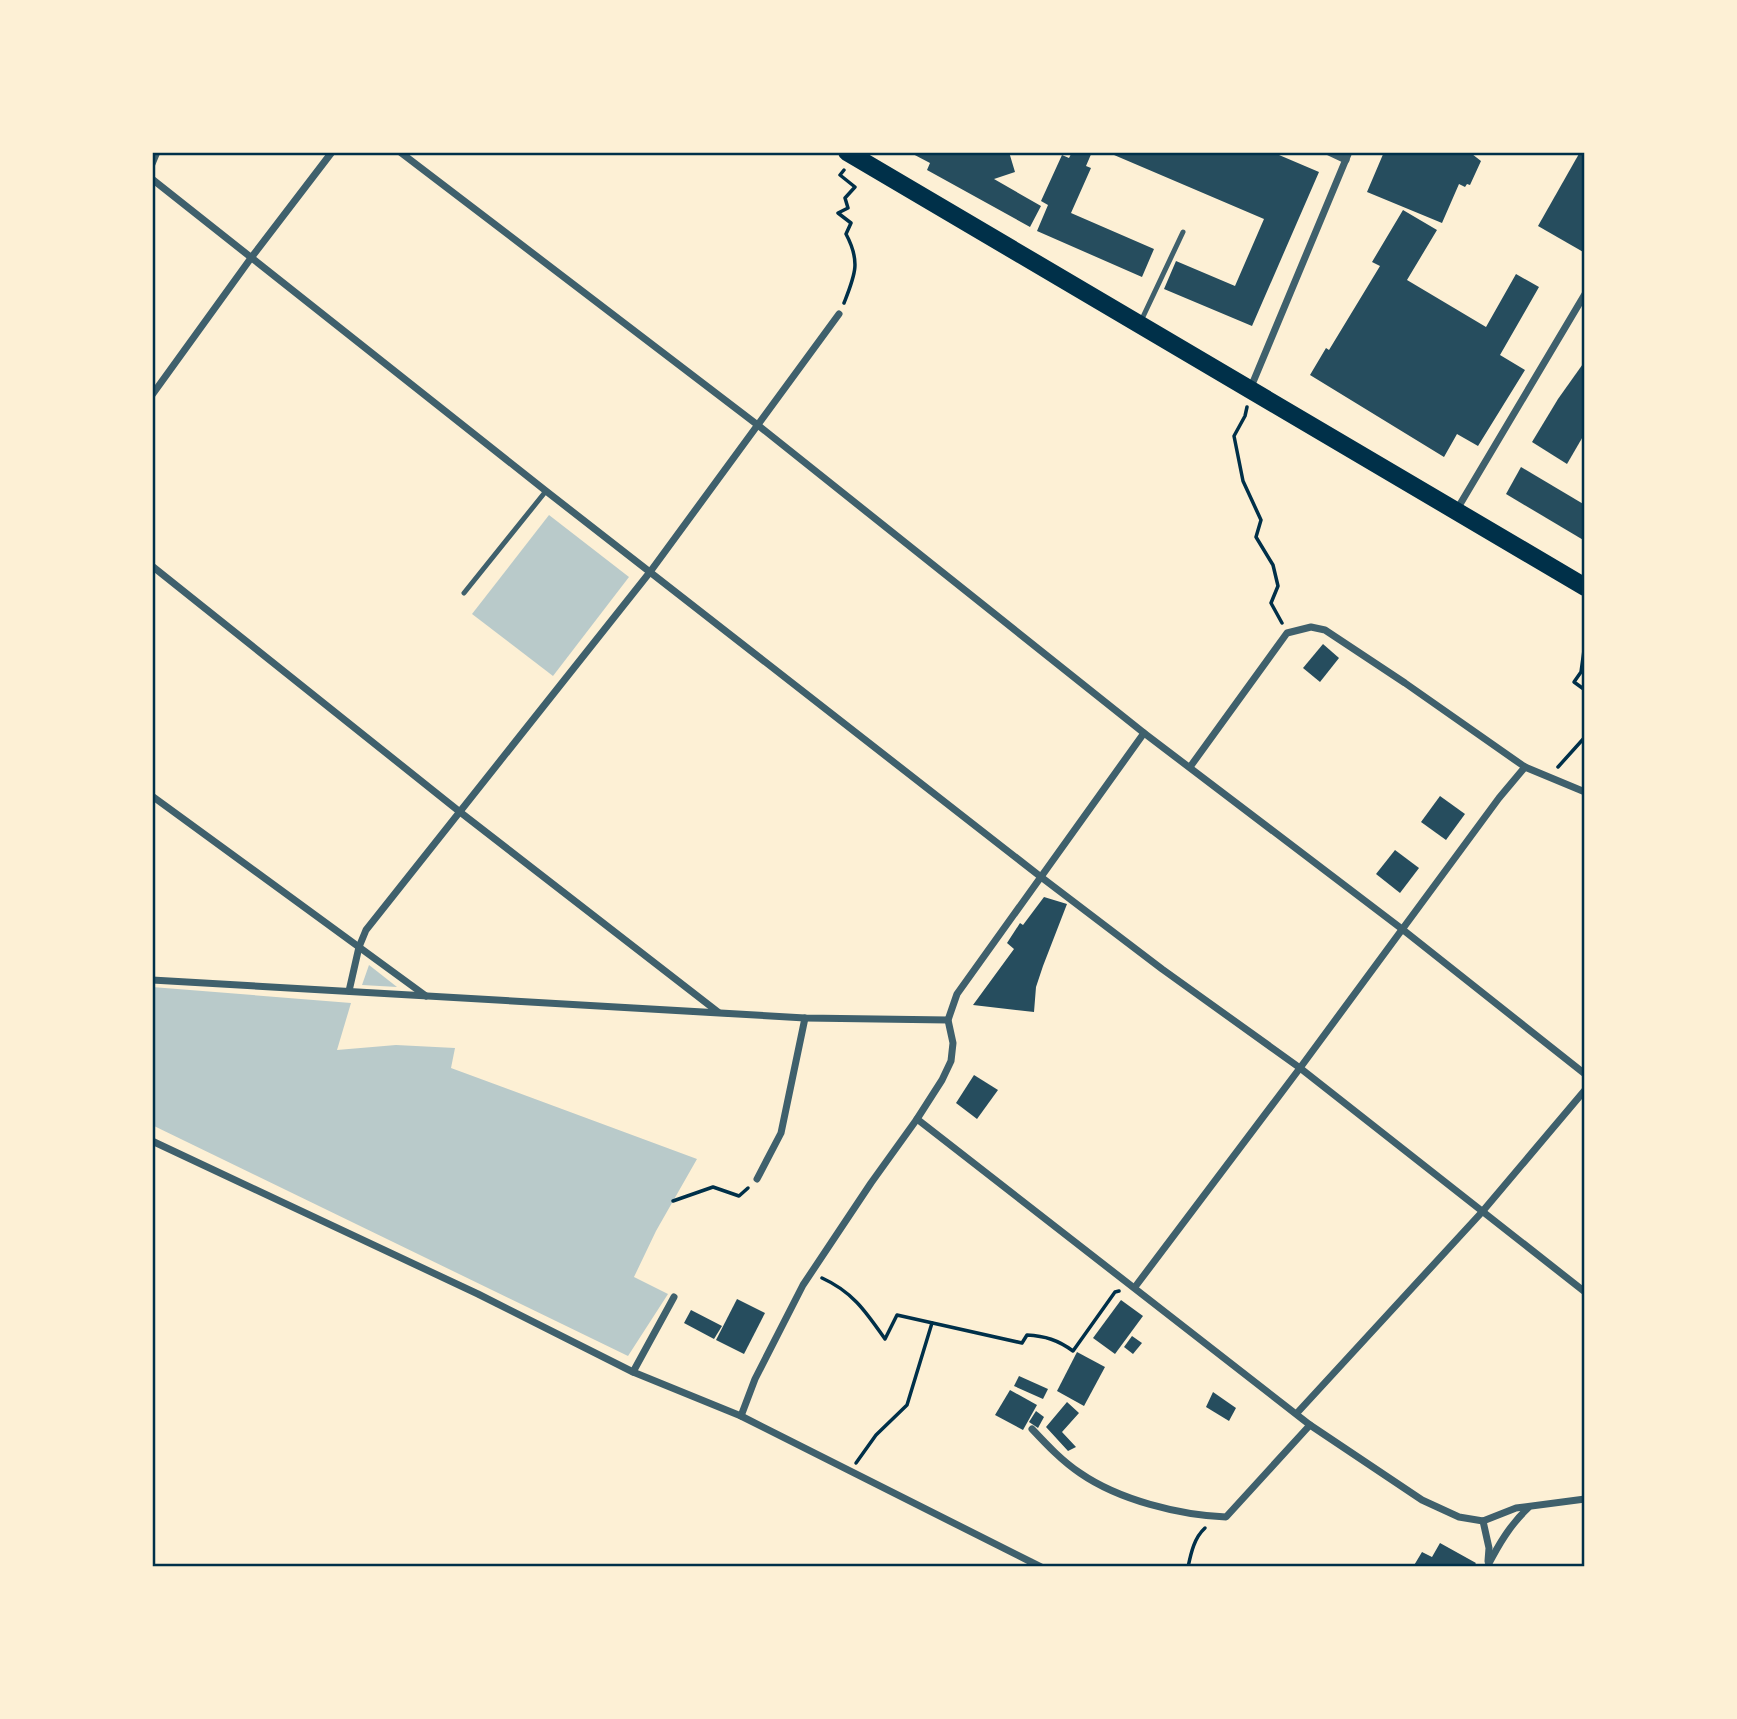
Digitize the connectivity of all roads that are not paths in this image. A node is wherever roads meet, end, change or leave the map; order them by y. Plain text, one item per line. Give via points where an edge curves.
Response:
1 (157, 152) edge
2 (332, 152) edge
3 (400, 152) edge
4 (1329, 152) edge
5 (851, 153) edge
6 (1348, 156) edge
7 (152, 164) edge
8 (152, 179) edge
9 (1183, 232) dead end
10 (251, 258) junction
11 (1585, 294) edge
12 (839, 314) road end
13 (1139, 324) junction
14 (1250, 388) junction
15 (152, 395) edge
16 (759, 426) junction
17 (546, 491) junction
18 (1455, 511) junction
19 (152, 566) edge
20 (650, 572) junction
21 (1585, 587) edge
22 (464, 593) dead end
23 (1144, 733) junction
24 (1191, 766) junction
25 (1525, 767) junction
26 (1585, 792) edge
27 (152, 796) edge
28 (460, 812) junction
29 (1041, 877) junction
30 (1402, 929) junction
31 (359, 947) junction
32 (152, 980) edge
33 (349, 991) junction
34 (428, 998) junction
35 (718, 1013) junction
36 (805, 1018) junction
37 (948, 1020) junction
38 (1300, 1068) junction
39 (1585, 1074) edge
40 (1585, 1090) edge
41 (917, 1119) junction
42 (152, 1141) edge
43 (757, 1179) road end
44 (1482, 1212) junction
45 (1135, 1287) junction
46 (1585, 1292) edge
47 (674, 1297) dead end
48 (633, 1372) junction
49 (1297, 1413) junction
50 (741, 1416) junction
51 (1310, 1424) junction
52 (1032, 1429) dead end
53 (1585, 1499) edge
54 (1530, 1506) junction
55 (1483, 1521) junction
56 (1041, 1567) edge
57 (1486, 1567) edge

1 - 7 street
2 - 10 street
3 - 16 street
4 - 6 street
5 - 13 main road
6 - 14 street
8 - 10 street
9 - 13 lane
10 - 15 street
10 - 17 street
11 - 18 street
12 - 16 street
13 - 14 main road
14 - 18 main road
16 - 20 street
16 - 23 street
17 - 20 street
17 - 22 lane
18 - 21 main road
19 - 28 street
20 - 28 street
20 - 29 street
23 - 24 street
23 - 29 street
24 - 25 street via 1287,633 1311,627 1325,630
24 - 30 street
25 - 26 street
25 - 30 street
27 - 31 street
28 - 31 street via 366,930
28 - 35 street
29 - 37 street via 957,994
29 - 38 street
30 - 38 street
30 - 39 street
31 - 33 street
31 - 34 street
32 - 33 street
33 - 34 street
34 - 35 street
35 - 36 street
36 - 37 street
36 - 43 street via 781,1133
37 - 41 street via 951,1061
38 - 44 street
38 - 45 street
40 - 44 street
41 - 45 street
41 - 50 street via 803,1285
42 - 48 street
44 - 46 street
44 - 49 street
45 - 49 street
47 - 48 street
48 - 50 street
49 - 51 street
50 - 56 street
51 - 52 street via 1226,1517 1175,1511 1115,1492 1058,1457
51 - 55 street via 1422,1500 1458,1517
53 - 54 street
54 - 55 street
54 - 57 street via 1514,1521
55 - 57 street via 1489,1548

